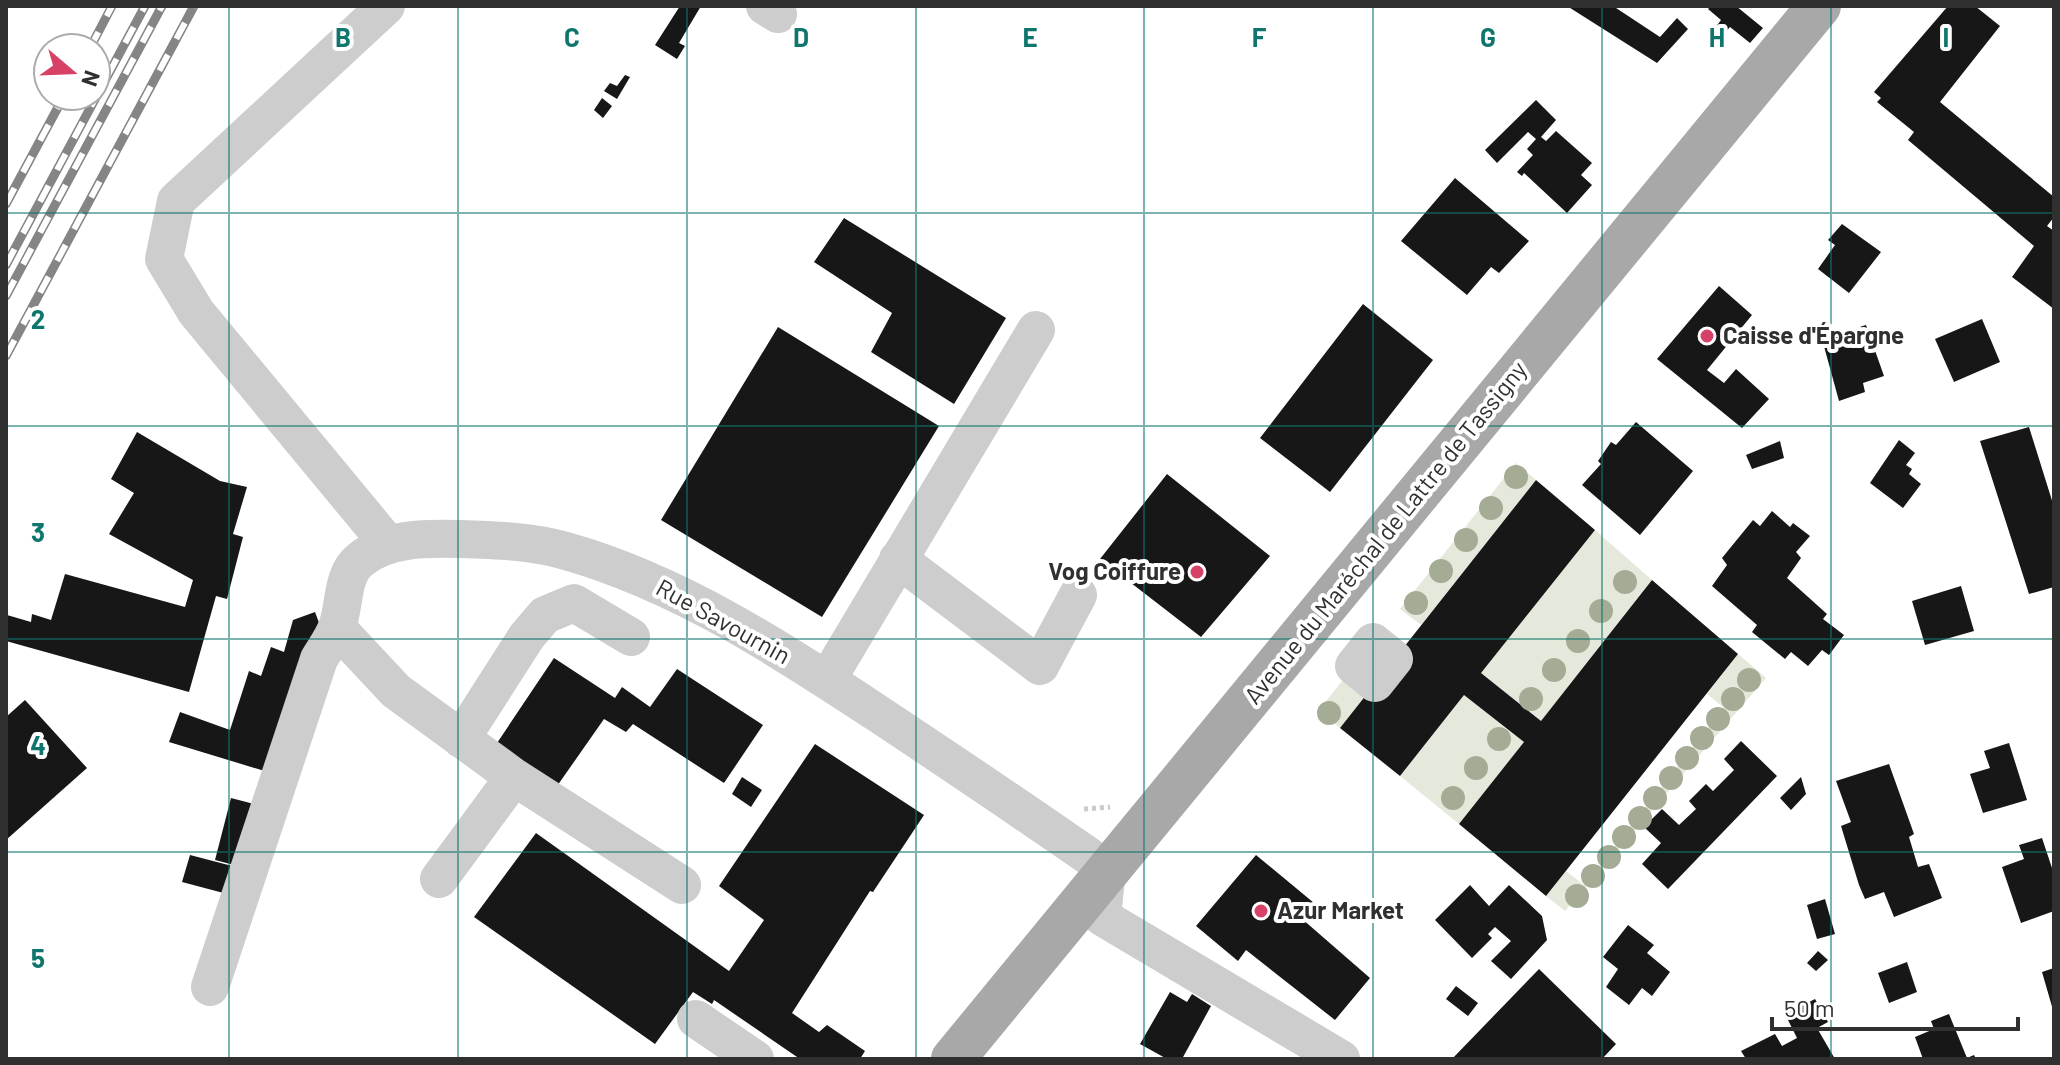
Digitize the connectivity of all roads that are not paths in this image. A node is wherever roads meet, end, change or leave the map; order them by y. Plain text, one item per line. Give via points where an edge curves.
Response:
1 (386, 6) edge
2 (1819, 6) edge
3 (1843, 6) edge
4 (1036, 330) dead end
5 (388, 544) junction
6 (898, 559) junction
7 (1078, 595) dead end
8 (337, 628) junction
9 (631, 637) dead end
10 (827, 680) junction
11 (461, 739) junction
12 (514, 777) junction
13 (1107, 869) junction
14 (439, 879) dead end
15 (682, 885) dead end
16 (1102, 917) junction
17 (210, 987) dead end
18 (696, 1019) dead end
19 (755, 1059) edge
20 (953, 1059) edge
21 (990, 1059) edge
22 (1341, 1059) edge

1 - 5 street via 176,201 164,259 196,312
2 - 13 main road, Avenue du Maréchal de Lattre de Tassigny
3 - 16 main road, Avenue du Maréchal de Lattre de Tassigny via 1617,276
4 - 6 street
5 - 8 street, Rue Savournin via 358,561
5 - 10 street, Rue Savournin via 436,538 564,550 677,594
6 - 7 street via 1040,666
6 - 10 street
8 - 11 street via 396,691
8 - 17 street, Rue Savournin via 319,659
9 - 11 street via 574,603 545,615
10 - 13 street, Rue Savournin
11 - 12 street
12 - 14 street
12 - 15 street
13 - 16 street
13 - 20 main road, Avenue du Maréchal de Lattre de Tassigny
16 - 21 main road, Avenue du Maréchal de Lattre de Tassigny
16 - 22 street
18 - 19 street

